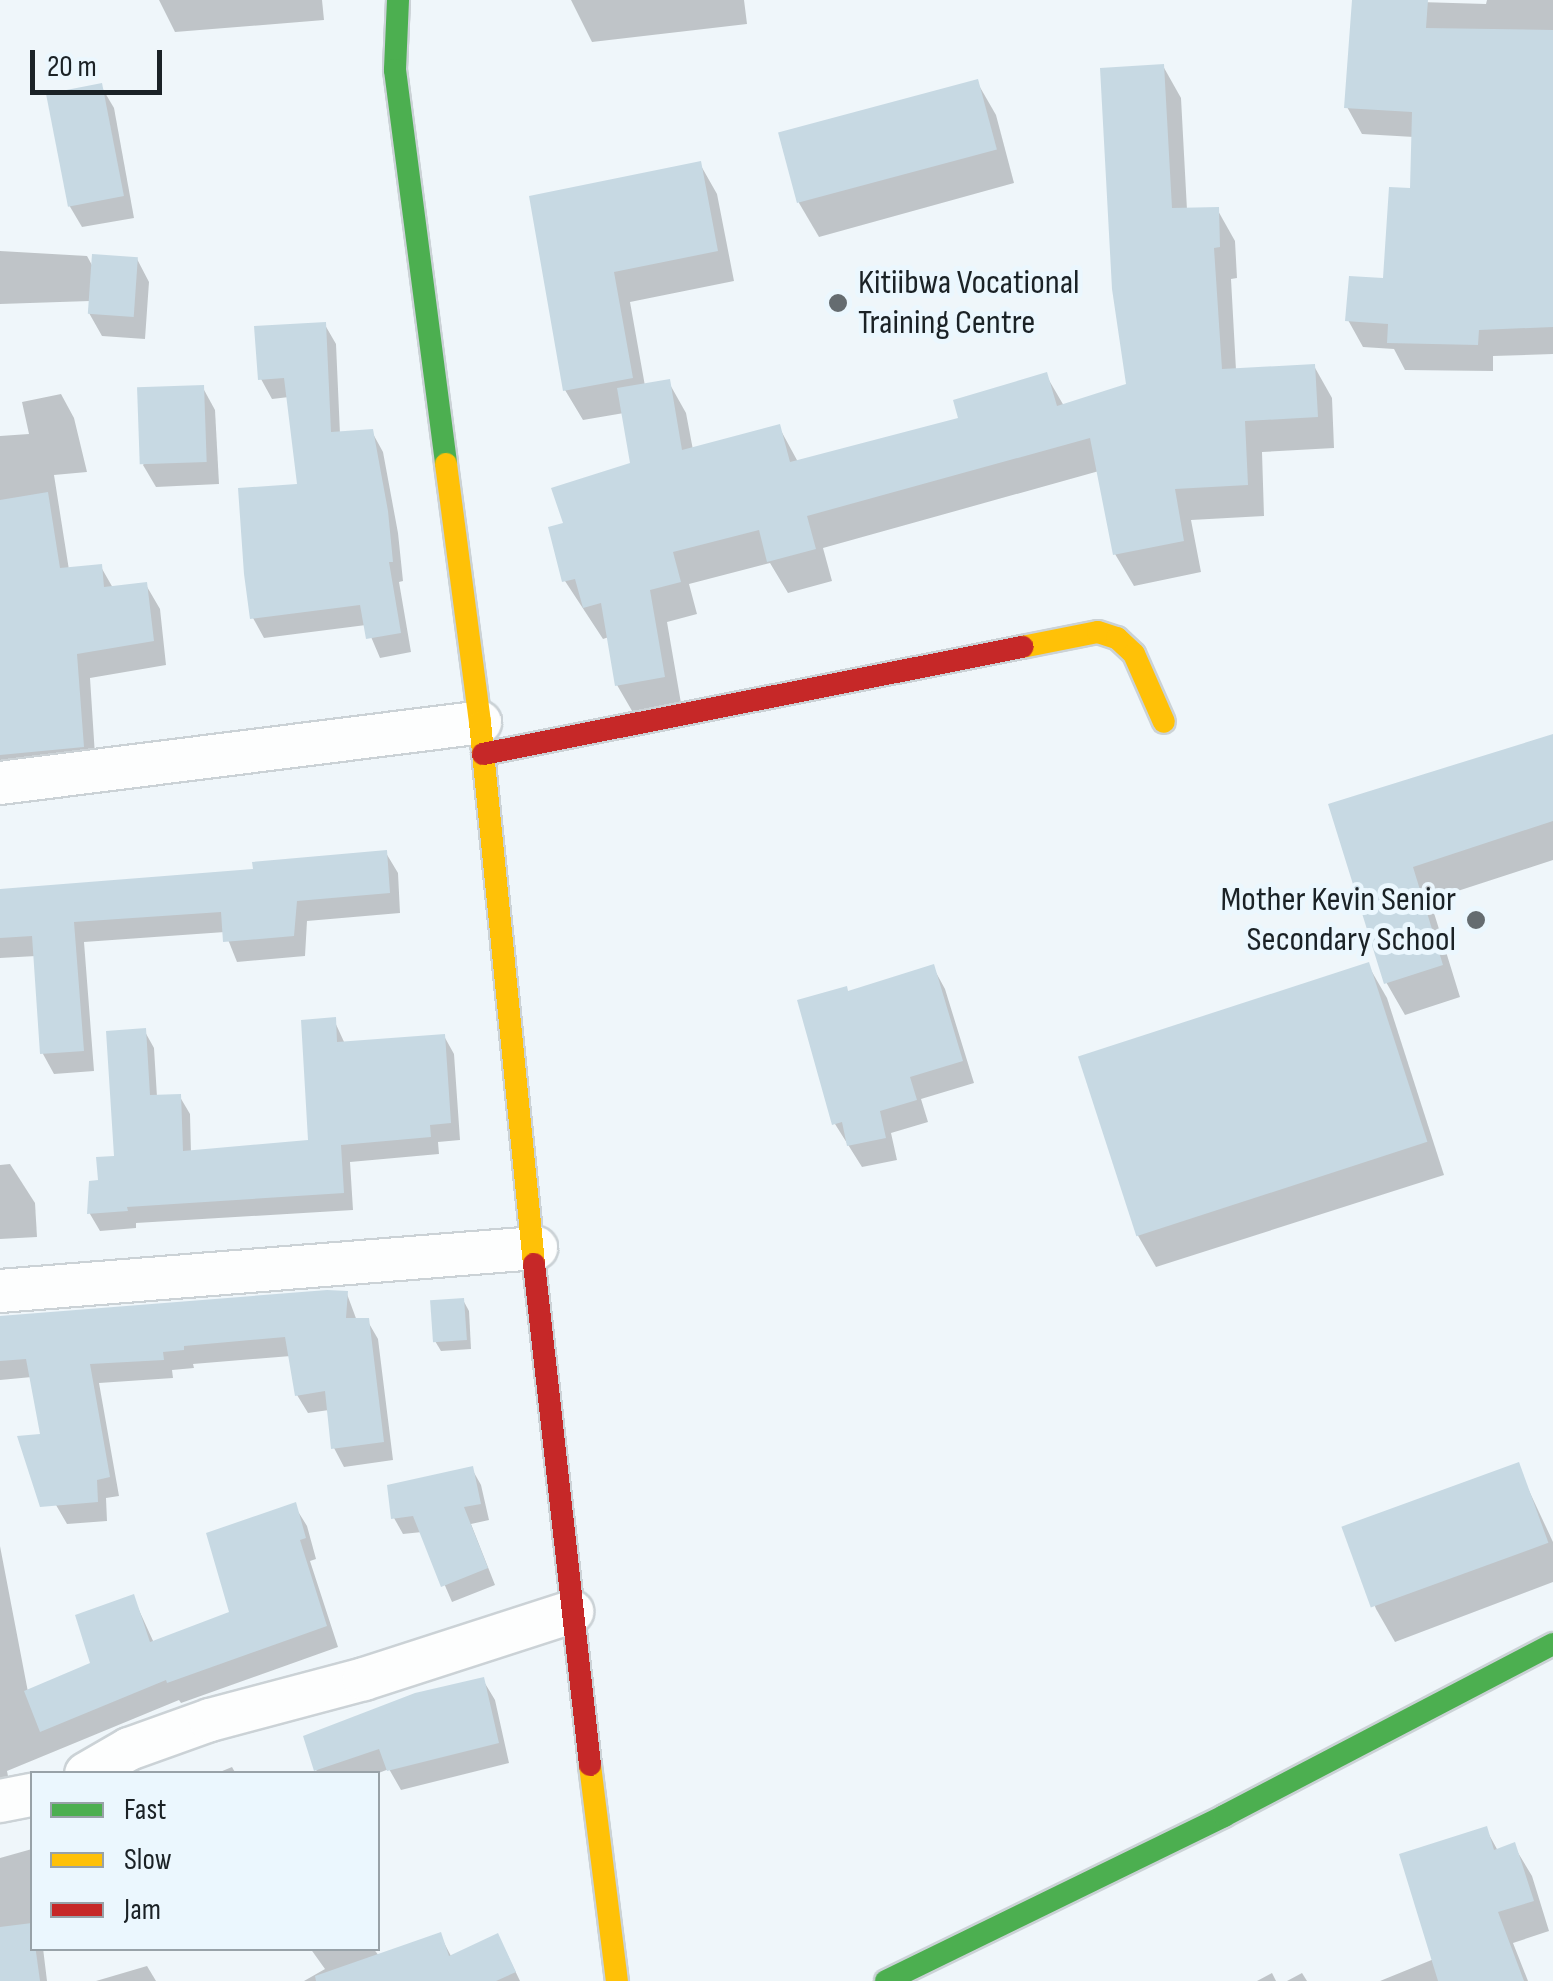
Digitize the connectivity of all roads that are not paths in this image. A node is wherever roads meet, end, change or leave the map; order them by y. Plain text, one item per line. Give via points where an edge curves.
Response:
1 (398, 0) edge
2 (1164, 722) dead end
3 (482, 738) junction
4 (0, 783) edge
5 (536, 1248) junction
6 (0, 1292) edge
7 (572, 1612) junction
8 (1553, 1644) edge
9 (91, 1771) edge
10 (30, 1796) edge
11 (0, 1801) edge
12 (616, 1981) edge
13 (886, 1981) edge

1 - 3 street via 395,70
2 - 3 street via 1134,654 1098,632
3 - 4 street
3 - 5 street
5 - 6 street
5 - 7 street
7 - 9 street via 210,1720
7 - 12 street
8 - 13 street via 1224,1816
10 - 11 street

